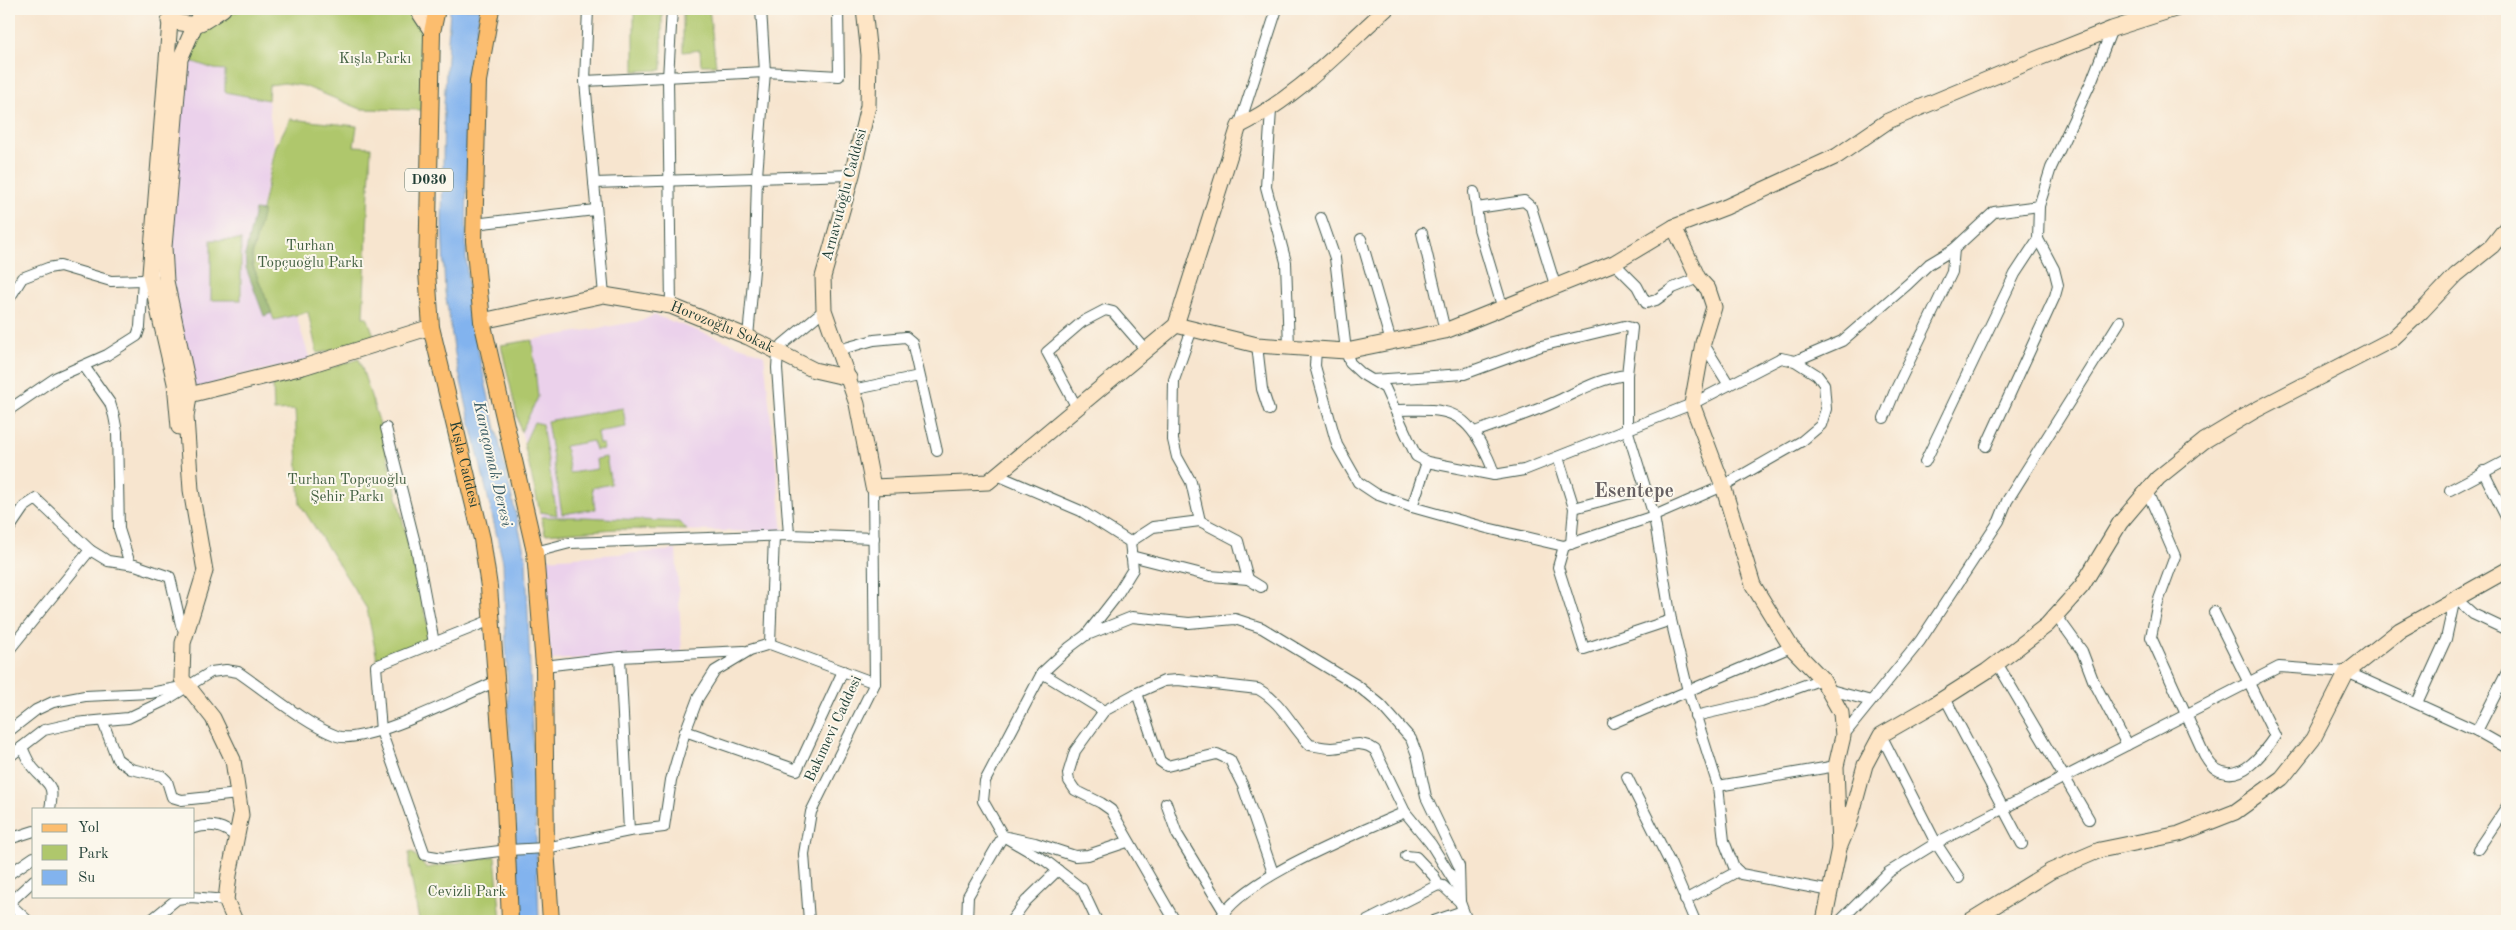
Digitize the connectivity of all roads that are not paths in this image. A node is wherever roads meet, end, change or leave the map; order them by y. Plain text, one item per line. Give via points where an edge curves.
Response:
1 (202, 9) edge
2 (223, 9) edge
3 (417, 9) edge
4 (437, 9) edge
5 (491, 9) edge
6 (588, 9) edge
7 (672, 9) edge
8 (761, 9) edge
9 (838, 9) edge
10 (864, 9) edge
11 (1277, 9) edge
12 (1386, 9) edge
13 (2175, 9) edge
14 (170, 15) edge
15 (194, 26) junction
16 (2112, 30) junction
17 (432, 32) junction
18 (765, 72) junction
19 (668, 78) junction
20 (585, 81) junction
21 (1271, 110) junction
22 (1240, 126) junction
23 (852, 175) junction
24 (757, 176) junction
25 (670, 180) junction
26 (594, 183) junction
27 (1474, 192) dead end
28 (2039, 206) junction
29 (1477, 208) junction
30 (595, 210) junction
31 (1321, 218) dead end
32 (474, 224) junction
33 (1674, 227) junction
34 (2507, 227) edge
35 (1422, 233) dead end
36 (1361, 239) dead end
37 (2038, 239) junction
38 (1954, 249) junction
39 (1614, 263) junction
40 (165, 269) junction
41 (147, 277) junction
42 (1698, 278) junction
43 (1556, 288) junction
44 (604, 295) junction
45 (9, 299) edge
46 (671, 306) junction
47 (1503, 309) junction
48 (824, 310) junction
49 (482, 321) junction
50 (2120, 321) dead end
51 (1176, 325) junction
52 (431, 327) junction
53 (1192, 329) junction
54 (1445, 331) junction
55 (748, 337) junction
56 (1391, 342) junction
57 (1703, 343) junction
58 (1257, 345) junction
59 (1289, 347) junction
60 (1316, 349) junction
61 (838, 350) junction
62 (1146, 350) junction
63 (1346, 351) junction
64 (778, 353) junction
65 (1795, 361) junction
66 (84, 366) junction
67 (1627, 375) junction
68 (919, 376) junction
69 (1372, 380) junction
70 (851, 384) junction
71 (1729, 385) junction
72 (183, 397) junction
73 (1692, 404) junction
74 (1077, 408) junction
75 (10, 409) dead end
76 (1269, 410) dead end
77 (1395, 410) junction
78 (1884, 418) dead end
79 (386, 428) dead end
80 (1627, 429) junction
81 (1474, 432) junction
82 (1986, 446) dead end
83 (937, 451) dead end
84 (1558, 457) junction
85 (2507, 460) edge
86 (1427, 462) junction
87 (1925, 462) dead end
88 (2483, 471) junction
89 (997, 475) junction
90 (1494, 475) junction
91 (873, 486) junction
92 (1723, 486) junction
93 (1646, 489) junction
94 (2450, 490) dead end
95 (2147, 491) junction
96 (1412, 506) junction
97 (1574, 508) junction
98 (1654, 516) junction
99 (2507, 519) edge
100 (1200, 521) junction
101 (9, 529) edge
102 (774, 536) junction
103 (789, 536) junction
104 (874, 538) junction
105 (1130, 542) junction
106 (1568, 545) junction
107 (90, 550) junction
108 (535, 552) junction
109 (1131, 556) junction
110 (130, 564) junction
111 (2507, 570) edge
112 (1248, 579) junction
113 (1261, 586) dead end
114 (2455, 598) junction
115 (2214, 612) dead end
116 (2056, 615) junction
117 (491, 620) junction
118 (1671, 620) junction
119 (2507, 630) edge
120 (186, 634) junction
121 (1086, 636) junction
122 (434, 642) junction
123 (770, 644) junction
124 (1791, 647) junction
125 (9, 650) edge
126 (750, 650) junction
127 (620, 657) junction
128 (1997, 663) junction
129 (544, 666) junction
130 (843, 670) junction
131 (2347, 672) junction
132 (2507, 672) edge
133 (1042, 673) junction
134 (496, 680) junction
135 (2250, 682) junction
136 (874, 683) junction
137 (1825, 684) junction
138 (188, 686) junction
139 (1688, 691) junction
140 (1137, 693) junction
141 (1945, 698) junction
142 (1871, 701) junction
143 (2417, 703) junction
144 (1104, 711) junction
145 (2187, 714) junction
146 (1695, 716) junction
147 (103, 722) junction
148 (1613, 723) dead end
149 (382, 731) junction
150 (685, 731) junction
151 (2478, 731) junction
152 (9, 732) edge
153 (1881, 735) junction
154 (1843, 736) junction
155 (2127, 745) junction
156 (22, 747) junction
157 (2507, 748) edge
158 (9, 757) edge
159 (1836, 766) junction
160 (1627, 777) dead end
161 (2064, 777) junction
162 (1718, 786) junction
163 (238, 794) junction
164 (1166, 803) dead end
165 (2507, 806) edge
166 (50, 808) edge
167 (2002, 809) junction
168 (1405, 812) junction
169 (2089, 819) dead end
170 (195, 828) edge
171 (629, 830) junction
172 (32, 832) edge
173 (1003, 836) junction
174 (9, 838) edge
175 (237, 838) junction
176 (1127, 842) junction
177 (1936, 843) junction
178 (2022, 844) dead end
179 (546, 848) junction
180 (1839, 848) junction
181 (2478, 849) dead end
182 (508, 850) junction
183 (1406, 856) dead end
184 (32, 858) edge
185 (1058, 870) junction
186 (1738, 870) junction
187 (1273, 873) junction
188 (9, 874) edge
189 (1959, 878) dead end
190 (32, 882) edge
191 (1438, 885) junction
192 (1459, 889) junction
193 (1831, 891) junction
194 (195, 897) edge
195 (184, 898) edge
196 (226, 900) junction
197 (1685, 900) junction
198 (1224, 911) junction
199 (1464, 912) edge
200 (155, 919) edge
201 (28, 921) edge
202 (235, 921) edge
203 (510, 921) edge
204 (552, 921) edge
205 (808, 921) edge
206 (967, 921) edge
207 (1011, 921) edge
208 (1097, 921) edge
209 (1175, 921) edge
210 (1218, 921) edge
211 (1367, 921) edge
212 (1434, 921) edge
213 (1695, 921) edge
214 (1824, 921) edge
215 (1840, 921) edge
216 (1970, 921) edge

1 - 15 street
2 - 15 street
3 - 17 street
4 - 17 main road, Kışla Caddesi / D030
5 - 32 main road via 478,81
6 - 20 street
7 - 19 street
8 - 18 street
9 - 18 street via 838,76
10 - 23 street, Arnavutoğlu Caddesi via 869,55 868,106
11 - 22 street
12 - 21 street
13 - 16 street
14 - 15 street
14 - 41 street
15 - 40 street via 180,59 168,182
16 - 28 street via 2050,168
16 - 33 street via 1888,121 1836,156 1726,208
17 - 52 main road, Kışla Caddesi / D030 via 426,272
18 - 19 street
18 - 24 street
19 - 20 street
19 - 25 street
20 - 26 street
21 - 22 street
21 - 59 street via 1266,187 1286,262
22 - 51 street
23 - 24 street
23 - 48 street, Arnavutoğlu Caddesi via 823,277
24 - 25 street
24 - 55 street via 755,259
25 - 26 street
25 - 46 street
26 - 30 street
27 - 29 street
28 - 37 street
28 - 38 street via 1994,212
29 - 43 street via 1524,201 1531,207
29 - 47 street via 1479,229
30 - 32 street
30 - 44 street
31 - 63 street via 1335,258
32 - 49 main road
33 - 39 street
33 - 42 street
34 - 95 street via 2492,246 2456,275 2390,340 2254,410 2204,441 2158,478
35 - 54 street
36 - 56 street
37 - 82 street via 2054,269 2058,285
37 - 87 street via 2015,274
38 - 65 street via 1929,264 1842,341
38 - 78 street via 1952,272
39 - 42 street via 1637,286 1646,303
39 - 43 street
40 - 41 street
40 - 72 street
41 - 45 street via 111,281 60,266 22,278
41 - 66 street via 137,336
41 - 72 street
42 - 57 street via 1708,289 1714,307
43 - 47 street
44 - 46 street, Horozoğlu Sokak
44 - 49 street, Horozoğlu Sokak
46 - 55 street, Horozoğlu Sokak
47 - 54 street
48 - 61 street, Arnavutoğlu Caddesi
48 - 64 street via 783,344
49 - 108 main road
50 - 142 street via 2006,501 1999,521 1920,641
51 - 53 street
51 - 62 street
52 - 72 street via 303,366
52 - 117 main road, Kışla Caddesi via 482,539
53 - 58 street
53 - 100 street via 1174,380 1173,440 1190,482
54 - 56 street
55 - 64 street, Horozoğlu Sokak
56 - 63 street
57 - 71 street
57 - 73 street
58 - 59 street
58 - 76 street via 1262,389
59 - 60 street
60 - 63 street
60 - 96 street via 1315,366 1337,446 1358,482 1376,494
61 - 68 street via 874,340 906,337 912,342
61 - 70 street, Arnavutoğlu Caddesi
62 - 74 street
62 - 74 street via 1113,312 1105,310 1082,322 1047,352
63 - 69 street via 1350,363
64 - 70 street, Horozoğlu Sokak
64 - 103 street via 776,368
65 - 71 street via 1781,358
65 - 92 street via 1817,375 1824,384 1826,409 1820,425 1802,441
66 - 75 street via 57,377
66 - 110 street via 110,403 114,416 119,529
67 - 69 street via 1632,328 1624,326 1541,346 1464,374
67 - 80 street
67 - 81 street via 1586,386 1554,403
68 - 70 street
68 - 83 street
69 - 77 street via 1385,388
70 - 91 street
71 - 73 street
72 - 120 street via 183,496 202,586
73 - 80 street
73 - 92 street
74 - 89 street
77 - 81 street via 1439,410 1459,416
77 - 86 street via 1416,456
79 - 122 street via 416,547
80 - 84 street
80 - 93 street
81 - 90 street
84 - 90 street via 1524,470
84 - 97 street
85 - 88 street
86 - 90 street
86 - 96 street
88 - 94 street
88 - 99 street
89 - 91 street via 988,482
89 - 105 street via 1080,511
91 - 104 street, Bakımevi Caddesi
92 - 98 street
92 - 124 street via 1753,585
93 - 97 street
93 - 98 street
95 - 116 street via 2120,523 2082,586
95 - 145 street via 2175,556 2158,602 2151,637
96 - 106 street via 1487,528
97 - 106 street
98 - 106 street
98 - 118 street
100 - 105 street via 1154,527
100 - 112 street via 1238,541
101 - 107 street via 24,506 36,499
102 - 103 street
102 - 108 street via 570,543
102 - 123 street
103 - 104 street
104 - 136 street, Bakımevi Caddesi
105 - 109 street
106 - 118 street via 1558,567 1584,648
107 - 110 street via 108,560
107 - 125 street
108 - 129 main road
109 - 112 street via 1210,576
109 - 121 street via 1133,569
110 - 120 street via 170,577
111 - 114 street
112 - 113 street
114 - 119 street via 2474,614
114 - 131 street via 2400,630
114 - 143 street via 2446,639
115 - 135 street
116 - 128 street
116 - 155 street via 2082,651 2093,680
117 - 122 street
117 - 134 main road, Kışla Caddesi
118 - 139 street
120 - 138 street via 182,678
121 - 133 street via 1070,646
121 - 192 street via 1132,616 1189,623 1235,619 1262,628 1358,686 1388,712 1411,739 1418,755 1426,798 1459,866
122 - 149 street via 376,666
123 - 126 street
123 - 130 street
124 - 137 street
124 - 139 street
126 - 127 street
126 - 150 street via 715,671 698,698
127 - 129 street
127 - 171 street
128 - 141 street
128 - 161 street
129 - 179 main road
130 - 136 street
130 - 150 street via 797,770
131 - 135 street via 2279,666
131 - 143 street
131 - 216 street via 2313,739 2282,778 2235,812 2179,834 2100,850 2051,871
132 - 151 street
133 - 144 street
133 - 173 street via 985,781 982,801
134 - 149 street
134 - 182 main road, Kışla Caddesi
135 - 145 street
135 - 145 street via 2275,736 2261,756 2243,770 2228,773 2216,769 2204,754
136 - 205 street, Bakımevi Caddesi via 811,812 804,854
137 - 142 street
137 - 146 street
137 - 154 street via 1841,713
138 - 147 street via 128,718
138 - 149 street via 211,672 238,672 337,736
138 - 152 street via 53,702 36,710
138 - 163 street via 213,718 233,760
139 - 146 street
139 - 148 street
140 - 144 street
140 - 168 street via 1164,681 1178,680 1258,689 1283,710 1310,744 1333,748 1361,744 1375,750
140 - 187 street via 1160,761 1167,766 1217,754 1230,760 1243,786
141 - 153 street
141 - 167 street
142 - 154 street
143 - 151 street
144 - 176 street via 1075,751 1069,781 1075,790 1110,810
145 - 155 street
146 - 162 street
147 - 156 street via 75,723 44,730
147 - 163 street via 117,759 131,769 162,776 172,797 182,800
149 - 182 street via 425,854 443,858
150 - 171 street via 671,780 664,827
151 - 157 street
153 - 177 street
153 - 180 street via 1864,765 1849,824
154 - 159 street
155 - 161 street
156 - 158 street
156 - 166 street via 32,767 48,780 52,789
159 - 162 street
159 - 180 street
160 - 197 street via 1672,865
161 - 167 street
161 - 169 street
162 - 186 street via 1724,841
163 - 175 street via 241,815
164 - 198 street via 1177,834
165 - 181 street
167 - 177 street
167 - 178 street
168 - 187 street
168 - 192 street via 1431,844
170 - 175 street via 216,825
171 - 179 street
172 - 174 street
173 - 176 street via 1074,856
173 - 185 street
173 - 206 street via 968,896
175 - 196 street
176 - 209 street
177 - 189 street
177 - 215 street via 1889,872
179 - 182 street
179 - 204 main road
180 - 193 street
182 - 203 main road, Kışla Caddesi
183 - 191 street via 1416,857 1424,864
184 - 188 street
185 - 207 street via 1026,901
185 - 208 street via 1082,889
186 - 193 street via 1753,877
186 - 197 street
187 - 198 street
190 - 201 street via 9,903
191 - 199 street via 1443,886
191 - 211 street
192 - 199 street
193 - 214 street
194 - 196 street
195 - 200 street via 177,899
196 - 202 street
197 - 213 street
198 - 210 street
199 - 212 street

